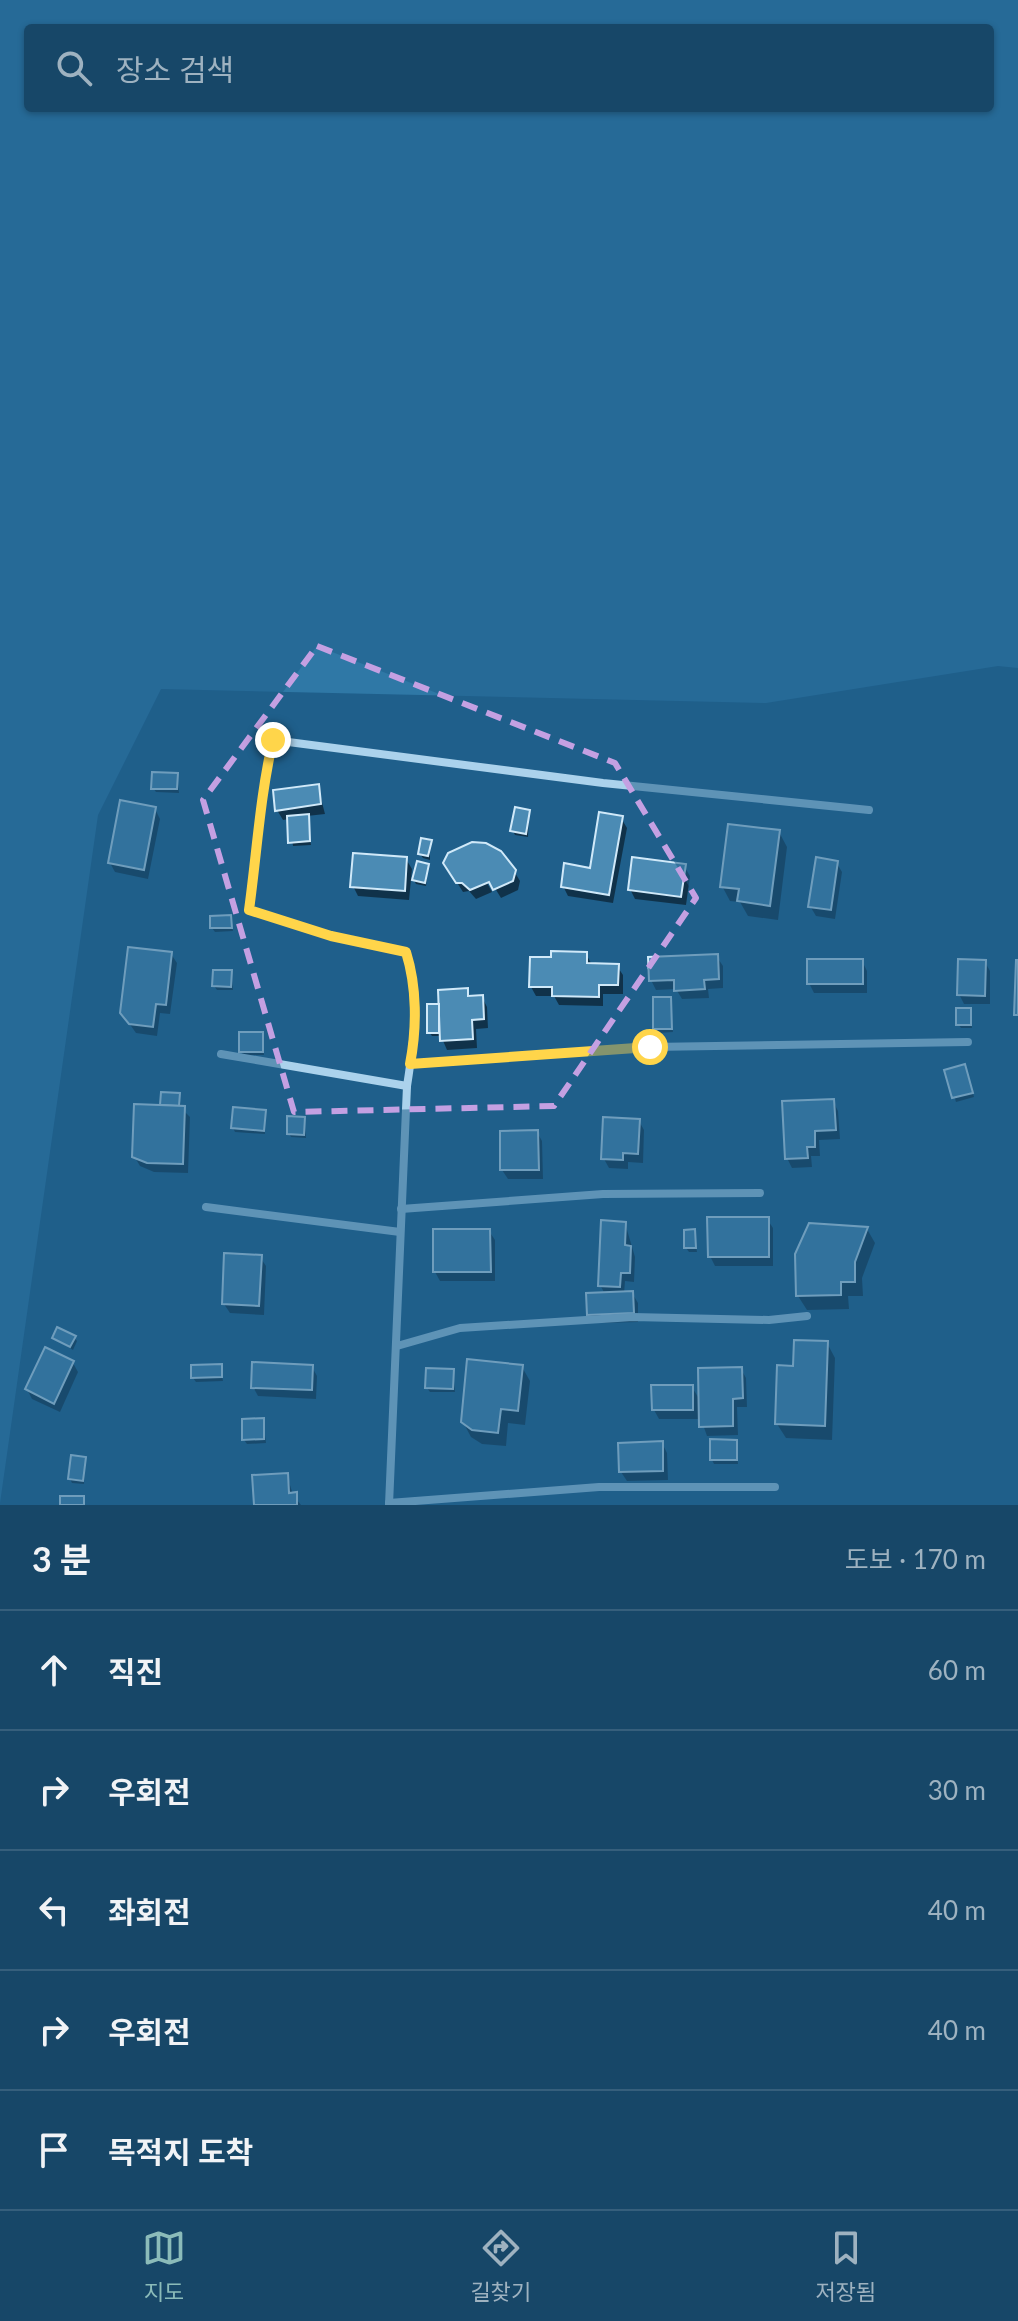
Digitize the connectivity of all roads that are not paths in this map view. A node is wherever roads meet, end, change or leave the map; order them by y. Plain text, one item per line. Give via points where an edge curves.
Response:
1 (869, 810) dead end
2 (968, 1042) dead end
3 (221, 1054) dead end
4 (410, 1064) junction
5 (407, 1086) junction
6 (760, 1193) dead end
7 (206, 1207) dead end
8 (401, 1209) junction
9 (400, 1232) junction
10 (807, 1316) dead end
11 (397, 1346) junction
12 (775, 1487) dead end
13 (389, 1504) edge

1 - 4 street via 603,783 273,740 259,799 260,833 249,910 406,952 413,973
2 - 4 street via 665,1047
3 - 5 street
4 - 5 street
5 - 8 street
6 - 8 street via 588,1195
7 - 9 street
8 - 9 street
9 - 11 street
10 - 11 street via 633,1317 460,1328
11 - 13 street
12 - 13 street via 599,1487

